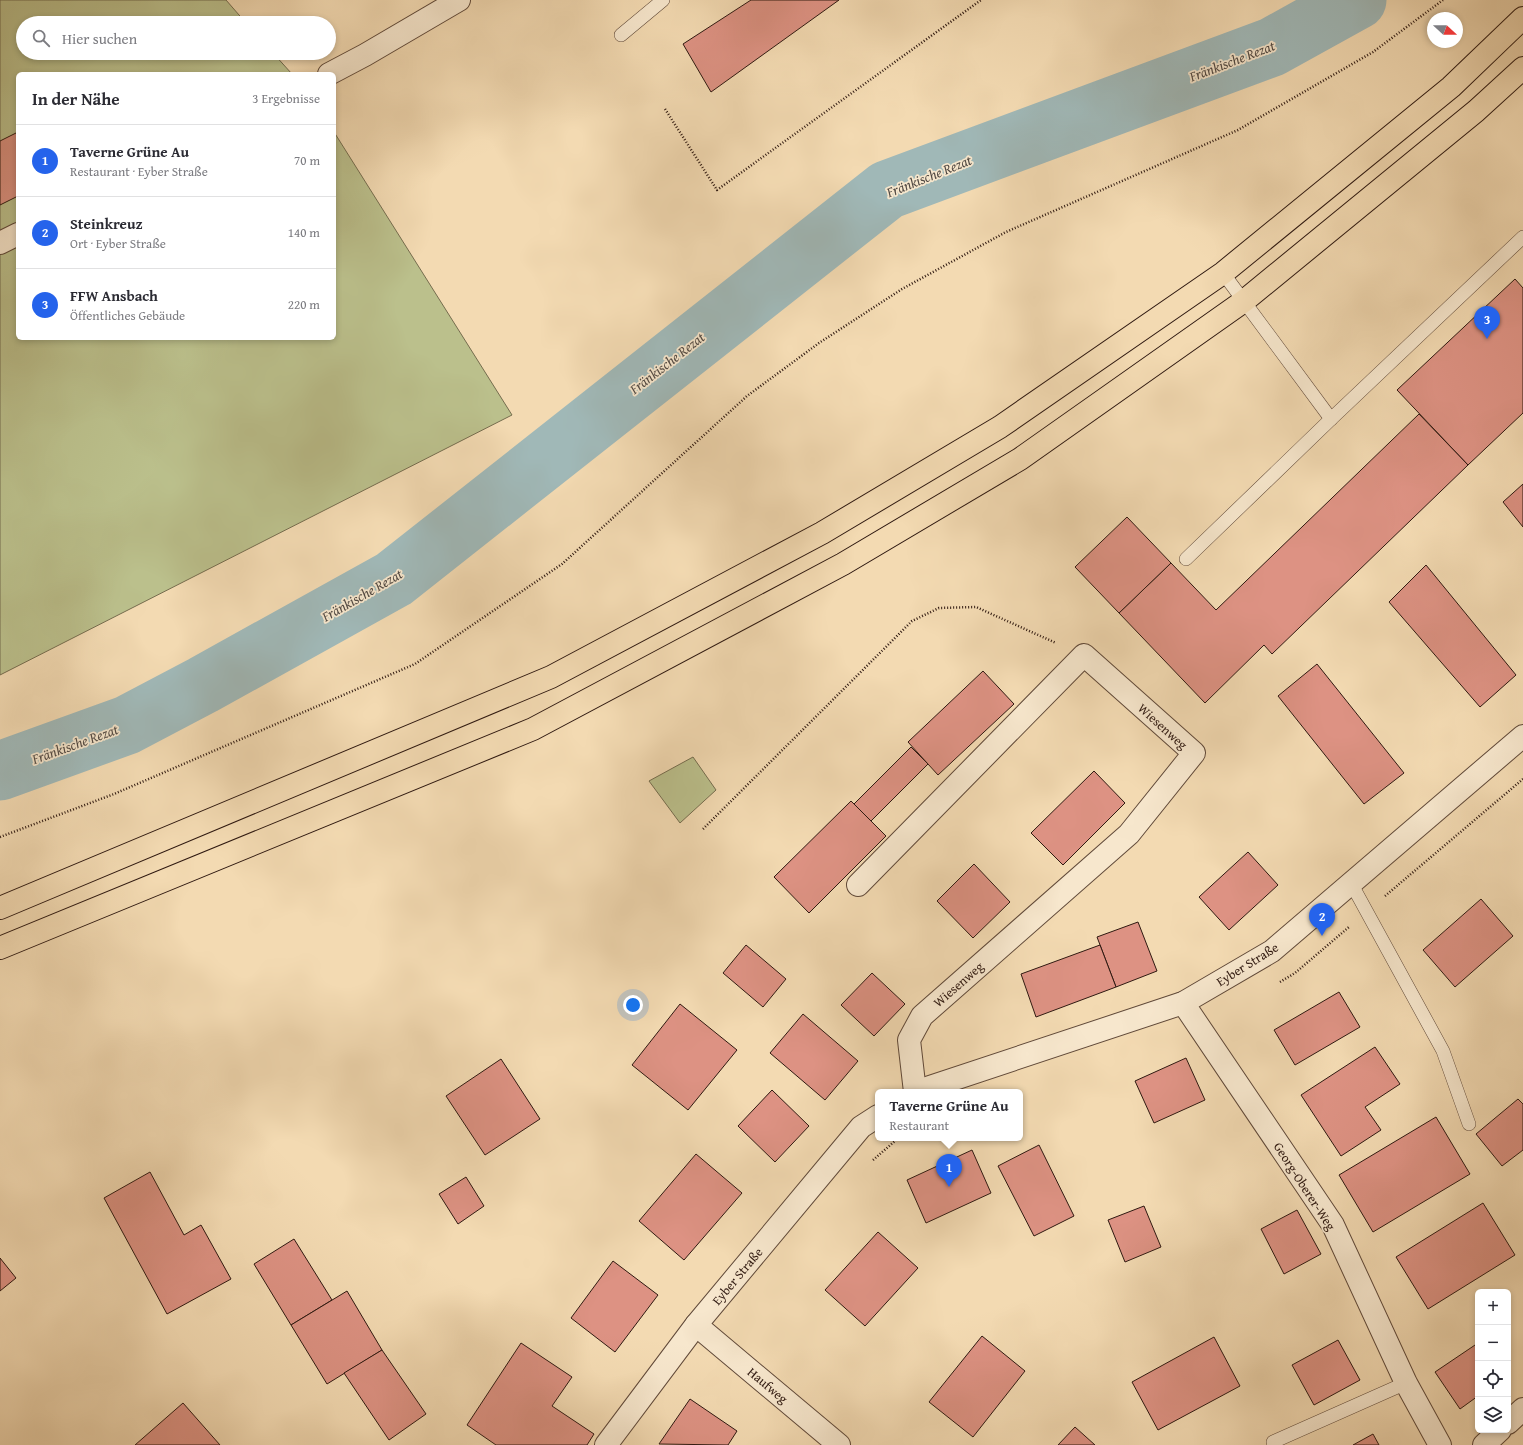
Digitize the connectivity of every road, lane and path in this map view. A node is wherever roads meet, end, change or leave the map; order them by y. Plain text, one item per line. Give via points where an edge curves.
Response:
1 (663, 0) edge
2 (981, 0) edge
3 (1444, 0) edge
4 (456, 1) edge
5 (1523, 18) edge
6 (621, 35) dead end
7 (1523, 68) edge
8 (333, 72) edge
9 (664, 109) dead end
10 (16, 235) edge
11 (1523, 237) edge
12 (0, 243) edge
13 (1223, 273) junction
14 (1244, 301) junction
15 (1331, 419) junction
16 (1186, 559) dead end
17 (1084, 656) junction
18 (1523, 736) edge
19 (1523, 779) edge
20 (703, 829) dead end
21 (0, 837) edge
22 (1351, 883) junction
23 (858, 885) dead end
24 (0, 908) edge
25 (1367, 912) junction
26 (0, 948) edge
27 (1183, 1003) junction
28 (915, 1089) edge
29 (924, 1089) edge
30 (875, 1118) edge
31 (1469, 1124) dead end
32 (696, 1325) junction
33 (1406, 1383) junction
34 (1523, 1409) edge
35 (1511, 1420) edge
36 (1497, 1433) edge
37 (1273, 1442) dead end
38 (606, 1445) edge
39 (840, 1445) edge
40 (1440, 1445) edge
41 (1484, 1445) edge

1 - 6 lane
2 - 9 path via 718,190
3 - 21 path via 1374,52 1238,130 1006,232 902,289 819,343 747,396 562,564 415,664 114,794
4 - 8 street
5 - 13 main road via 1451,87
7 - 14 main road via 1476,111
10 - 12 street
11 - 15 lane
13 - 14 lane
13 - 24 main road via 1000,427 822,532 551,677
14 - 15 lane
14 - 26 main road via 1020,459 843,564 533,729
15 - 16 lane
17 - 20 path via 976,607 939,608 912,620
17 - 23 street
17 - 28 street, Wiesenweg via 1194,753 1129,834 922,1016 909,1040
18 - 22 street, Eyber Straße
19 - 25 path
22 - 25 lane
22 - 27 street, Eyber Straße via 1272,951
25 - 31 lane via 1443,1051
27 - 29 street, Eyber Straße
27 - 33 street, Georg-Oberer-Weg via 1332,1224
30 - 32 street, Eyber Straße via 861,1127
32 - 38 street, Eyber Straße
32 - 39 street, Haufweg
33 - 37 lane
33 - 40 street, Georg-Oberer-Weg
34 - 35 street
36 - 41 street

